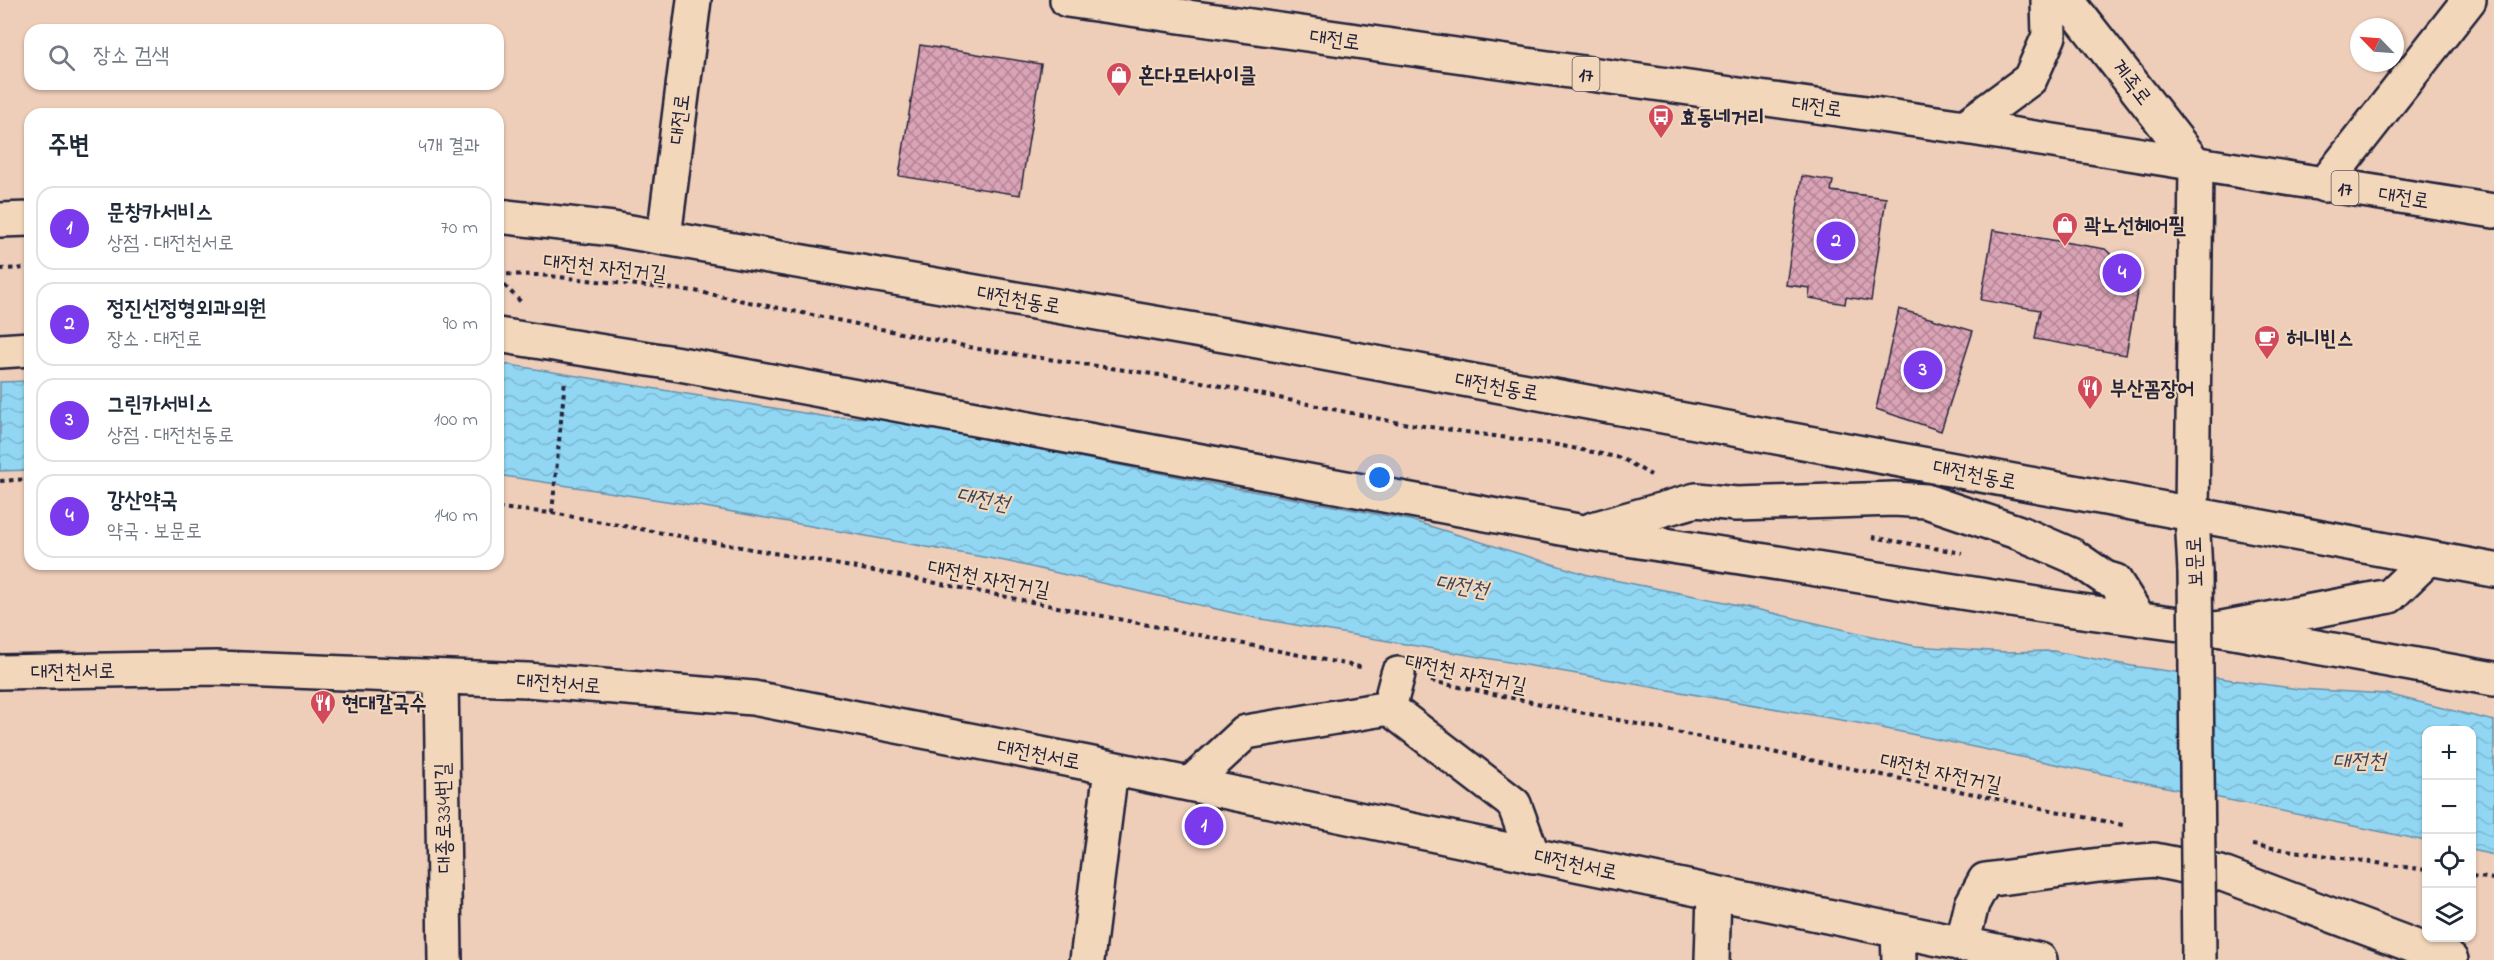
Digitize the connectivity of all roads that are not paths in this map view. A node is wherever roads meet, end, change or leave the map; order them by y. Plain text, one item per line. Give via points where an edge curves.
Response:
1 (694, 0) edge
2 (1067, 0) edge
3 (2048, 0) edge
4 (2067, 0) edge
5 (2469, 0) edge
6 (1211, 10) edge
7 (1965, 127) junction
8 (2196, 165) junction
9 (2324, 185) junction
10 (2494, 211) edge
11 (504, 217) edge
12 (24, 219) edge
13 (0, 220) edge
14 (664, 237) junction
15 (504, 336) edge
16 (24, 349) edge
17 (0, 351) edge
18 (1932, 466) junction
19 (1926, 501) junction
20 (2192, 514) junction
21 (1583, 532) junction
22 (2429, 558) junction
23 (2494, 570) edge
24 (2139, 619) junction
25 (2217, 629) junction
26 (0, 672) edge
27 (1398, 674) road end
28 (441, 677) junction
29 (2494, 679) edge
30 (1389, 708) junction
31 (1111, 769) junction
32 (1190, 784) junction
33 (1533, 856) junction
34 (1714, 893) junction
35 (1962, 945) junction
36 (1898, 946) edge
37 (445, 960) edge
38 (1087, 960) edge
39 (1712, 960) edge
40 (2040, 960) edge
41 (2199, 960) edge
42 (2451, 960) edge

1 - 14 street, 대전로
2 - 6 street, 대전로 / 17
3 - 7 street via 2049,36 2030,79
4 - 8 street, 계족로
5 - 9 street
6 - 7 street, 대전로 / 17
7 - 8 street, 대전로 / 17
8 - 9 street, 대전로 / 17
8 - 20 street, 보문로
9 - 10 street, 대전로 / 17
11 - 14 street, 대전천동로
12 - 13 street
14 - 18 street, 대전천동로 via 1235,337
15 - 21 street via 680,364
16 - 17 street
18 - 19 street
18 - 20 street, 대전천동로
19 - 21 street via 1736,504 1696,500
19 - 24 street via 2073,556 2115,581
20 - 22 street, 대전천동로
20 - 41 street, 보문로, bridge
21 - 24 street
22 - 23 street, 대전천동로
22 - 25 street via 2390,596
24 - 25 street
25 - 29 street
26 - 28 street, 대전천서로 via 216,668
27 - 30 street
28 - 31 street, 대전천서로 via 753,698
28 - 37 street, 대종로334번길
30 - 32 street via 1246,732
30 - 33 street via 1514,804
31 - 32 street, 대전천서로
31 - 38 street, 대전천서로
32 - 33 street, 대전천서로
33 - 34 street, 대전천서로
34 - 36 street, 대전천서로
34 - 39 street
35 - 36 street, 대전천서로
35 - 40 street, 대전천서로
35 - 42 street via 1972,904 1985,880 2154,860 2220,873

